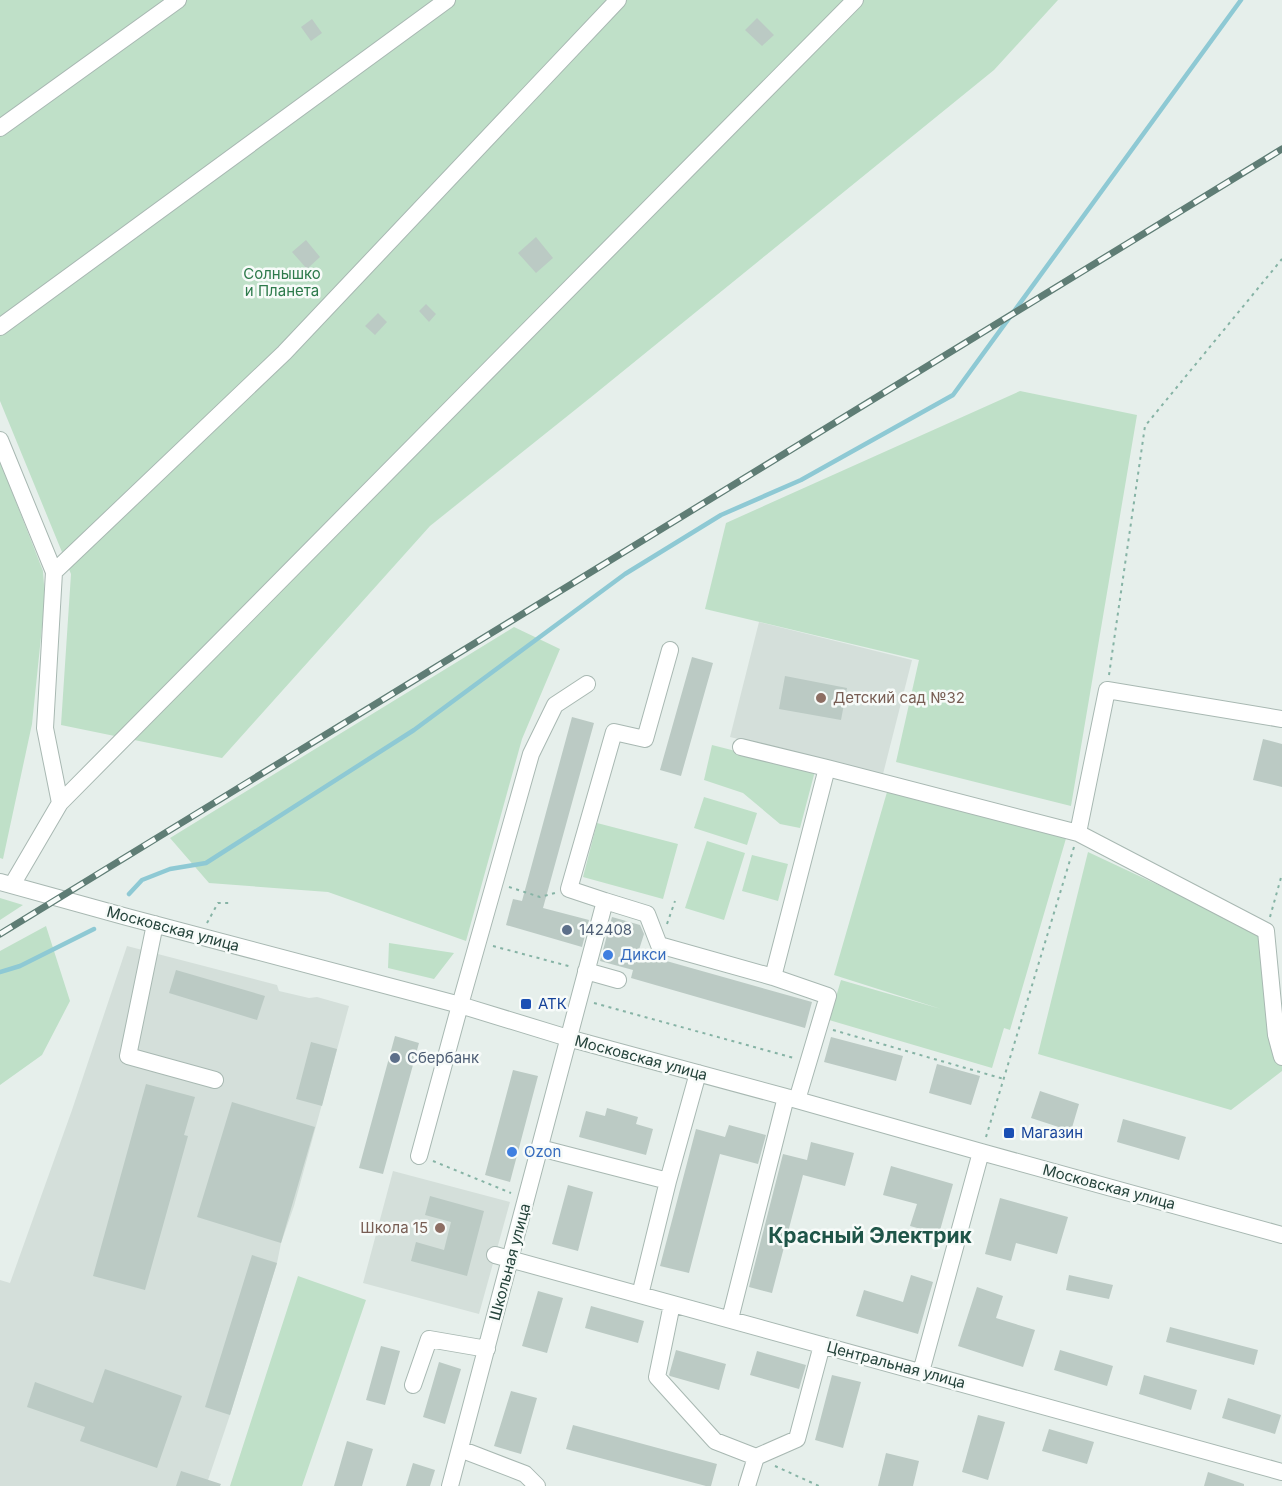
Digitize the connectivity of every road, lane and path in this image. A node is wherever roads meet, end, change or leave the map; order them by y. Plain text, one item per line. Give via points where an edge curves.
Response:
1 (178, 0) edge
2 (447, 0) edge
3 (618, 0) edge
4 (855, 0) edge
5 (0, 128) edge
6 (1282, 259) edge
7 (0, 327) edge
8 (0, 440) edge
9 (54, 572) junction
10 (670, 651) dead end
11 (587, 684) dead end
12 (1107, 690) junction
13 (1282, 719) edge
14 (741, 747) dead end
15 (827, 768) junction
16 (60, 803) junction
17 (1078, 833) junction
18 (1282, 874) edge
19 (6, 883) edge
20 (494, 883) junction
21 (569, 888) junction
22 (605, 901) junction
23 (229, 903) dead end
24 (155, 924) junction
25 (205, 926) dead end
26 (1266, 931) junction
27 (478, 941) junction
28 (586, 971) junction
29 (773, 977) junction
30 (618, 980) dead end
31 (578, 998) junction
32 (460, 1005) junction
33 (819, 1026) junction
34 (568, 1038) junction
35 (1282, 1058) edge
36 (808, 1062) junction
37 (698, 1073) junction
38 (1004, 1079) junction
39 (215, 1080) dead end
40 (792, 1098) junction
41 (540, 1148) junction
42 (981, 1152) junction
43 (419, 1156) joint
44 (668, 1181) junction
45 (526, 1199) junction
46 (1282, 1234) edge
47 (503, 1257) junction
48 (640, 1295) junction
49 (672, 1304) junction
50 (730, 1320) junction
51 (822, 1345) junction
52 (487, 1349) junction
53 (921, 1372) junction
54 (413, 1385) dead end
55 (460, 1449) junction
56 (756, 1457) junction
57 (1282, 1472) edge
58 (450, 1486) edge
59 (537, 1486) edge
60 (747, 1486) edge
61 (819, 1486) edge

1 - 5 street
2 - 7 street
3 - 9 street via 284,352
4 - 16 street
6 - 12 path via 1145,426
8 - 9 street
9 - 16 street via 45,728
10 - 21 street via 645,739 614,732
11 - 20 street via 555,705 531,754
12 - 13 street
12 - 17 street
14 - 15 street
15 - 17 street
15 - 29 street
16 - 19 street
17 - 26 street
17 - 38 path
18 - 26 path
19 - 24 street, Московская улица
20 - 21 path via 540,897
20 - 27 street
21 - 22 street
22 - 28 street, Школьная улица
22 - 29 street via 647,914 659,945
23 - 25 path via 218,903
24 - 32 street, Московская улица
24 - 39 street via 128,1056
26 - 35 street via 1276,1035
27 - 28 path
27 - 32 street
28 - 30 street
28 - 31 street, Школьная улица
29 - 33 street via 828,996
31 - 34 street, Школьная улица
31 - 36 path
32 - 34 street, Московская улица
32 - 43 street
33 - 36 street
33 - 38 path
34 - 37 street, Московская улица
34 - 41 street, Школьная улица
36 - 40 street
37 - 40 street, Московская улица
37 - 44 street
38 - 42 path
40 - 42 street, Московская улица
40 - 50 street
41 - 44 street
41 - 45 street, Школьная улица
42 - 46 street, Московская улица
42 - 53 street
43 - 45 path
44 - 48 street
45 - 47 street, Школьная улица
47 - 48 street, Центральная улица
47 - 52 street, Школьная улица
48 - 49 street, Центральная улица
49 - 50 street, Центральная улица
49 - 56 street via 657,1377 715,1441
50 - 51 street, Центральная улица
51 - 53 street, Центральная улица
51 - 56 street via 796,1439
52 - 54 street via 429,1339
52 - 55 street, Школьная улица
53 - 57 street, Центральная улица
55 - 58 street, Школьная улица
55 - 59 street via 525,1474
56 - 60 street
56 - 61 path

